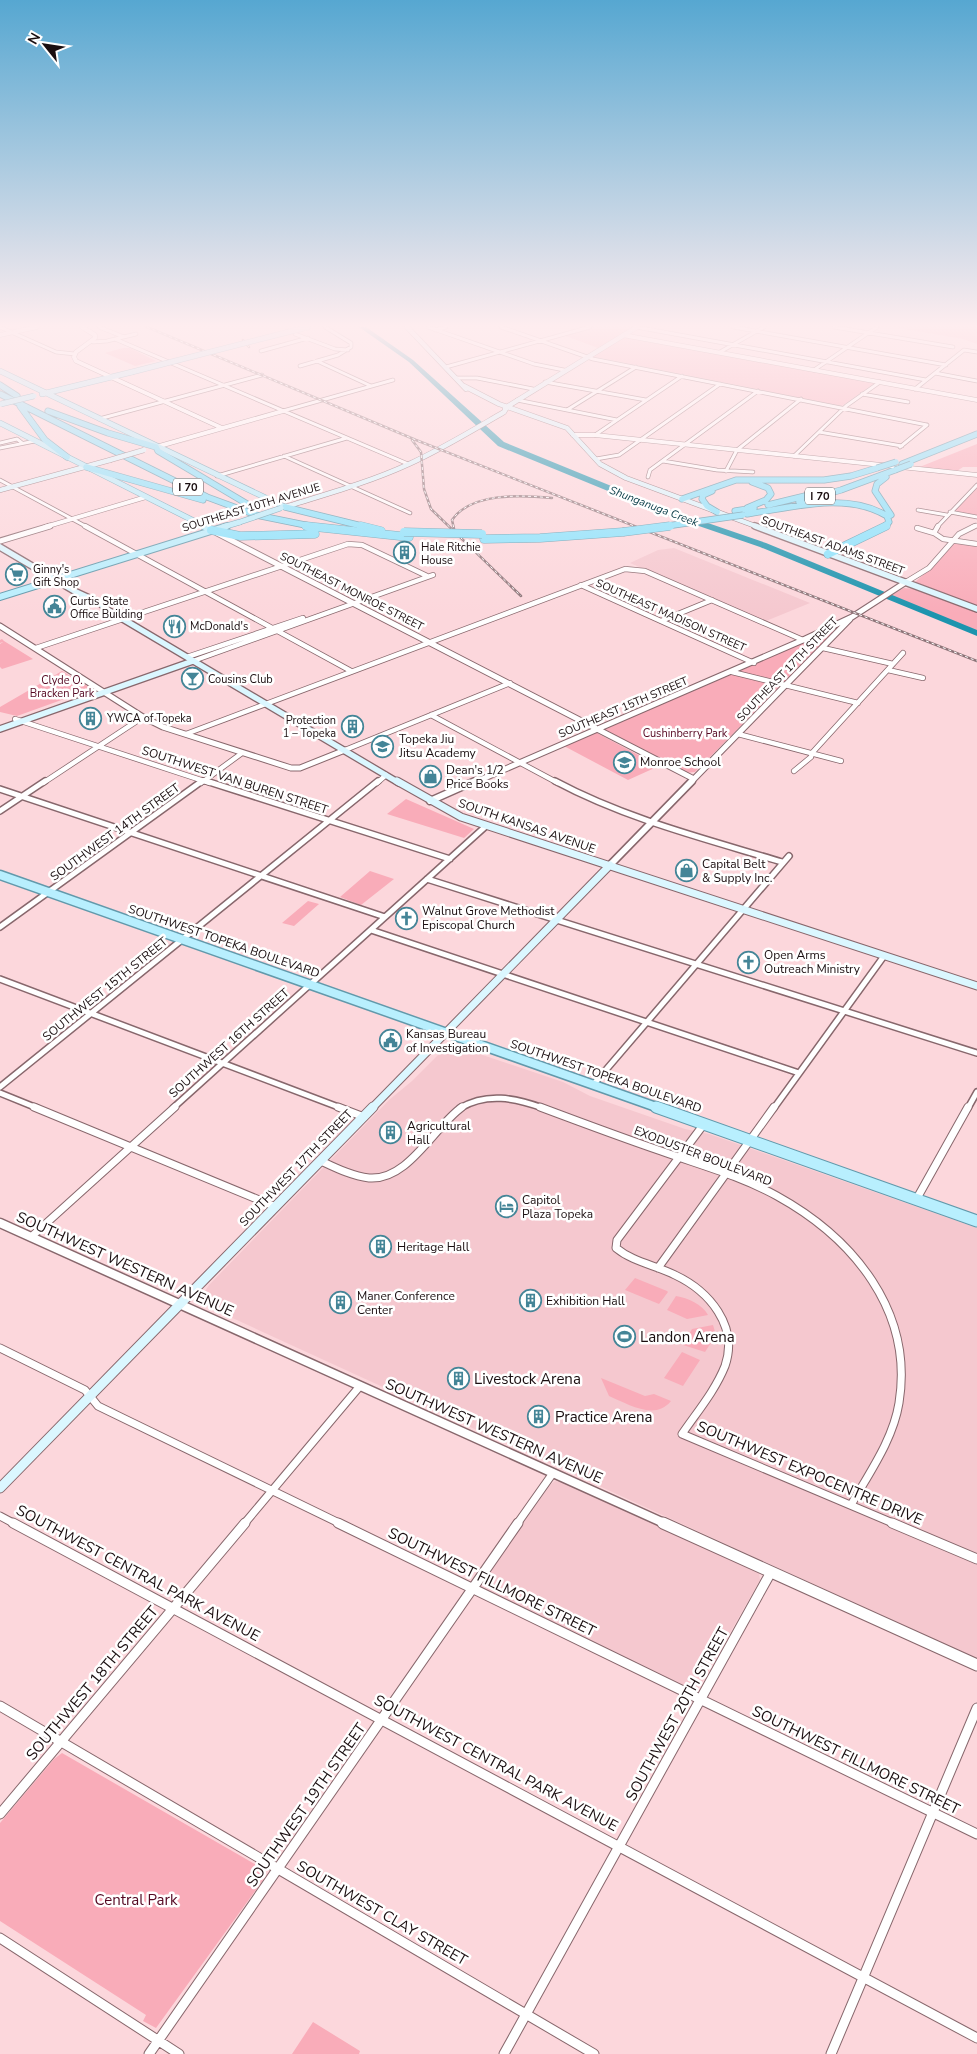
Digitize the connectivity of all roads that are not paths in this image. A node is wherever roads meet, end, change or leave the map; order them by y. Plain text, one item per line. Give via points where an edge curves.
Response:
1 (0, 423) edge
2 (32, 423) edge
3 (58, 423) edge
4 (72, 423) edge
5 (82, 423) edge
6 (107, 423) edge
7 (211, 423) edge
8 (240, 423) edge
9 (311, 423) edge
10 (481, 423) edge
11 (542, 423) edge
12 (613, 423) edge
13 (663, 423) edge
14 (715, 423) edge
15 (771, 423) edge
16 (830, 423) edge
17 (916, 423) edge
18 (222, 428) junction
19 (820, 432) junction
20 (977, 434) edge
21 (574, 435) junction
22 (595, 435) junction
23 (347, 438) junction
24 (640, 439) junction
25 (977, 439) edge
26 (35, 441) junction
27 (22, 442) junction
28 (0, 443) edge
29 (686, 444) junction
30 (156, 446) junction
31 (0, 448) edge
32 (737, 450) junction
33 (284, 456) junction
34 (794, 456) junction
35 (67, 457) junction
36 (596, 460) junction
37 (663, 461) junction
38 (408, 464) junction
39 (898, 465) junction
40 (86, 467) junction
41 (726, 471) junction
42 (753, 472) dead end
43 (977, 475) edge
44 (217, 476) junction
45 (648, 477) dead end
46 (0, 480) edge
47 (977, 485) edge
48 (352, 486) junction
49 (13, 487) junction
50 (0, 490) edge
51 (708, 492) junction
52 (146, 497) junction
53 (684, 500) junction
54 (254, 508) junction
55 (283, 508) junction
56 (918, 510) dead end
57 (246, 512) junction
58 (717, 512) junction
59 (950, 512) junction
60 (410, 513) dead end
61 (742, 513) junction
62 (947, 516) junction
63 (977, 517) edge
64 (73, 519) junction
65 (977, 525) edge
66 (917, 528) dead end
67 (211, 530) junction
68 (381, 531) junction
69 (934, 533) junction
70 (406, 535) junction
71 (390, 536) junction
72 (483, 536) junction
73 (0, 540) edge
74 (952, 541) junction
75 (977, 544) edge
76 (0, 547) edge
77 (137, 554) junction
78 (828, 554) junction
79 (282, 566) junction
80 (433, 575) dead end
81 (427, 576) junction
82 (55, 579) junction
83 (906, 582) junction
84 (580, 585) junction
85 (206, 592) junction
86 (0, 597) edge
87 (712, 600) junction
88 (353, 603) junction
89 (977, 609) edge
90 (320, 615) junction
91 (852, 617) junction
92 (123, 619) junction
93 (660, 621) junction
94 (0, 626) edge
95 (273, 627) junction
96 (824, 630) junction
97 (840, 630) junction
98 (278, 631) junction
99 (803, 640) junction
100 (429, 642) junction
101 (36, 648) junction
102 (823, 648) junction
103 (903, 653) dead end
104 (190, 659) junction
105 (754, 663) junction
106 (893, 664) junction
107 (888, 670) junction
108 (351, 671) junction
109 (732, 672) junction
110 (923, 678) dead end
111 (510, 683) junction
112 (785, 685) junction
113 (102, 690) junction
114 (858, 703) junction
115 (266, 704) junction
116 (431, 715) junction
117 (143, 717) junction
118 (17, 720) junction
119 (0, 724) edge
120 (0, 729) edge
121 (597, 729) junction
122 (186, 734) junction
123 (738, 734) junction
124 (98, 747) junction
125 (345, 750) junction
126 (242, 753) junction
127 (812, 753) junction
128 (842, 761) dead end
129 (518, 762) junction
130 (794, 771) dead end
131 (386, 775) junction
132 (694, 779) junction
133 (204, 780) junction
134 (0, 789) edge
135 (22, 796) junction
136 (430, 801) junction
137 (0, 811) edge
138 (329, 821) junction
139 (652, 822) junction
140 (486, 826) junction
141 (131, 833) junction
142 (789, 856) dead end
143 (450, 859) junction
144 (782, 862) junction
145 (610, 866) junction
146 (0, 875) edge
147 (261, 876) junction
148 (428, 879) junction
149 (48, 892) junction
150 (742, 909) junction
151 (385, 917) junction
152 (556, 920) junction
153 (0, 927) edge
154 (370, 930) junction
155 (182, 940) junction
156 (884, 956) junction
157 (695, 964) junction
158 (504, 974) junction
159 (0, 979) edge
160 (310, 985) junction
161 (977, 986) edge
162 (844, 1011) junction
163 (90, 1014) junction
164 (647, 1022) junction
165 (446, 1033) junction
166 (977, 1053) edge
167 (223, 1064) junction
168 (799, 1073) junction
169 (593, 1085) junction
170 (0, 1087) edge
171 (977, 1092) edge
172 (0, 1093) edge
173 (364, 1117) junction
174 (704, 1124) junction
175 (750, 1141) junction
176 (130, 1147) junction
177 (680, 1158) junction
178 (321, 1161) junction
179 (726, 1174) junction
180 (916, 1200) junction
181 (276, 1207) junction
182 (977, 1221) edge
183 (0, 1223) edge
184 (31, 1236) junction
185 (658, 1268) junction
186 (180, 1304) junction
187 (0, 1348) edge
188 (360, 1386) junction
189 (89, 1397) junction
190 (553, 1473) junction
191 (0, 1488) edge
192 (271, 1490) junction
193 (851, 1505) junction
194 (0, 1516) edge
195 (977, 1559) edge
196 (771, 1572) junction
197 (473, 1588) junction
198 (172, 1608) junction
199 (977, 1665) edge
200 (702, 1700) junction
201 (0, 1706) edge
202 (977, 1708) edge
203 (382, 1719) junction
204 (61, 1742) junction
205 (933, 1813) junction
206 (0, 1814) edge
207 (977, 1834) edge
208 (618, 1845) junction
209 (278, 1869) junction
210 (0, 1938) edge
211 (864, 1976) junction
212 (526, 2014) junction
213 (977, 2038) edge
214 (158, 2041) junction
215 (149, 2054) edge
216 (179, 2054) edge
217 (504, 2054) edge
218 (594, 2054) edge
219 (831, 2054) edge

1 - 26 main road, SOUTHEAST MONROE STREET
2 - 35 highway via 44,440
3 - 57 highway, I 70 via 207,497
4 - 54 highway, I 70 via 212,492
5 - 30 highway
6 - 30 main road
7 - 18 street
8 - 18 street
9 - 23 street
10 - 38 main road, SOUTHEAST 10TH AVENUE
11 - 21 main road
12 - 22 street
13 - 24 street
14 - 29 street
15 - 32 street
16 - 19 street
17 - 19 street via 927,425 901,447
18 - 30 street
19 - 34 street
20 - 39 highway, I 70
21 - 22 street
21 - 36 main road, SOUTHEAST ADAMS STREET
22 - 24 street
23 - 33 street
23 - 38 street
24 - 29 street
24 - 36 street via 617,456
25 - 39 highway, I 70, bridge via 910,464
26 - 27 street
26 - 35 main road, SOUTHEAST MONROE STREET
27 - 28 street via 17,439
27 - 31 street
29 - 32 street
29 - 37 street
30 - 40 main road, bridge
30 - 44 main road
30 - 54 highway via 227,495
32 - 34 street
32 - 41 street
33 - 44 street
33 - 48 street
34 - 43 street
35 - 40 main road, SOUTHEAST MONROE STREET
36 - 53 main road, SOUTHEAST ADAMS STREET via 620,475
37 - 41 street
37 - 45 street via 650,470
38 - 48 main road, SOUTHEAST 10TH AVENUE
39 - 53 highway, bridge via 824,480 736,480
39 - 61 highway, I 70, bridge via 806,496
39 - 61 highway, I 70 via 827,494
39 - 78 highway via 875,489 876,496 893,519 891,526
40 - 49 main road
40 - 52 main road, SOUTHEAST MONROE STREET
40 - 57 highway
41 - 42 street
44 - 55 main road
46 - 49 street
47 - 59 street
48 - 55 main road, SOUTHEAST 10TH AVENUE
48 - 60 street
49 - 50 main road
49 - 64 street
51 - 53 highway
51 - 58 highway via 702,501
51 - 61 highway via 742,482 761,484 770,491 766,500
52 - 64 street
52 - 67 main road, SOUTHEAST MONROE STREET
53 - 58 main road, SOUTHEAST ADAMS STREET
54 - 68 highway, I 70 via 309,522
55 - 67 main road, SOUTHEAST 10TH AVENUE, bridge
55 - 68 highway
56 - 62 street
57 - 71 highway, I 70 via 314,528
58 - 78 main road, SOUTHEAST ADAMS STREET
59 - 62 street
59 - 63 street
61 - 72 highway, I 70 via 615,528
61 - 72 highway, I 70, bridge via 623,532 540,538
61 - 78 highway via 842,503 870,507 886,516 889,522 885,527
62 - 69 street
64 - 73 street
64 - 77 street
65 - 74 street, SOUTHEAST 15TH STREET via 964,530
66 - 69 street
67 - 71 highway via 240,536 294,533
67 - 77 main road, SOUTHEAST 10TH AVENUE
67 - 79 street, SOUTHEAST MONROE STREET
68 - 70 highway, I 70
69 - 74 street
70 - 71 highway, I 70
70 - 72 highway, I 70
74 - 75 street
74 - 83 street, SOUTHEAST 15TH STREET via 930,566
76 - 82 main road, SOUTH KANSAS AVENUE
77 - 82 main road, SOUTHEAST 10TH AVENUE
77 - 85 street
78 - 83 main road, SOUTHEAST ADAMS STREET
79 - 81 street via 350,544 362,545
79 - 85 street
79 - 88 street, SOUTHEAST MONROE STREET
80 - 81 street
81 - 88 street
82 - 86 main road
82 - 92 main road, SOUTH KANSAS AVENUE via 79,597
83 - 89 main road, SOUTHEAST ADAMS STREET
83 - 91 street, SOUTHEAST 15TH STREET
84 - 87 street via 629,568 645,571
84 - 93 street, SOUTHEAST MADISON STREET
84 - 100 street
85 - 92 street
85 - 95 street
87 - 93 street
87 - 99 street
88 - 90 street
88 - 100 street, SOUTHEAST MONROE STREET
90 - 95 street
90 - 98 street
91 - 96 street, SOUTHEAST 15TH STREET
91 - 97 street, SOUTHEAST 17TH STREET
92 - 101 street
92 - 104 main road, SOUTH KANSAS AVENUE
93 - 105 street, SOUTHEAST MADISON STREET
94 - 101 street
95 - 98 street
95 - 104 street
96 - 97 street, SOUTHEAST 15TH STREET
96 - 99 street, SOUTHEAST 15TH STREET
97 - 102 street, SOUTHEAST 17TH STREET
98 - 104 street
98 - 108 street
99 - 105 street, SOUTHEAST 15TH STREET
100 - 108 street
100 - 111 street, SOUTHEAST MONROE STREET
101 - 113 street
102 - 106 street
102 - 112 street, SOUTHEAST 17TH STREET
103 - 106 street
104 - 113 main road
104 - 115 main road, SOUTH KANSAS AVENUE
105 - 109 street, SOUTHEAST 15TH STREET
106 - 107 street
107 - 110 street
107 - 114 street
108 - 115 street
109 - 112 street
109 - 121 street, SOUTHEAST 15TH STREET
111 - 116 street
111 - 121 street, SOUTHEAST MONROE STREET
112 - 114 street
112 - 123 street, SOUTHEAST 17TH STREET
113 - 117 street
113 - 118 main road
114 - 127 street
115 - 122 street
115 - 125 main road, SOUTH KANSAS AVENUE
116 - 125 street
116 - 129 street
117 - 122 street
117 - 124 street
118 - 119 main road
118 - 120 main road
118 - 124 street, SOUTHWEST VAN BUREN STREET
121 - 129 street, SOUTHEAST 15TH STREET
121 - 132 street, SOUTHEAST MONROE STREET
122 - 126 street
123 - 127 street
123 - 132 street, SOUTHEAST 17TH STREET
124 - 133 street, SOUTHWEST VAN BUREN STREET
124 - 135 street
125 - 126 street via 297,769
125 - 131 main road, SOUTH KANSAS AVENUE
126 - 133 street, SOUTHWEST 14TH STREET
127 - 128 street
127 - 130 street via 812,757
129 - 136 street, SOUTHEAST 15TH STREET
129 - 139 street via 579,794
131 - 136 main road, SOUTH KANSAS AVENUE
131 - 138 street, SOUTHWEST 15TH STREET
132 - 139 street, SOUTHEAST 17TH STREET
133 - 138 street, SOUTHWEST VAN BUREN STREET
133 - 141 street, SOUTHWEST 14TH STREET
134 - 135 street
135 - 137 street
135 - 141 street
136 - 140 main road, SOUTH KANSAS AVENUE
138 - 143 street, SOUTHWEST VAN BUREN STREET
138 - 147 street, SOUTHWEST 15TH STREET
139 - 144 street
139 - 145 street, SOUTHEAST 17TH STREET
140 - 143 street, SOUTHWEST 16TH STREET
140 - 145 main road, SOUTH KANSAS AVENUE
141 - 147 street
141 - 149 street, SOUTHWEST 14TH STREET
142 - 144 street
143 - 148 street, SOUTHWEST 16TH STREET
144 - 150 street
145 - 150 main road, SOUTH KANSAS AVENUE
145 - 152 main road, SOUTHWEST 17TH STREET
146 - 149 main road, SOUTHWEST TOPEKA BOULEVARD
147 - 151 street
147 - 155 street, SOUTHWEST 15TH STREET
148 - 151 street, SOUTHWEST 16TH STREET
148 - 152 street
149 - 153 street, SOUTHWEST 14TH STREET
149 - 155 main road, SOUTHWEST TOPEKA BOULEVARD
150 - 156 main road, SOUTH KANSAS AVENUE
150 - 157 street
151 - 154 street, SOUTHWEST 16TH STREET
152 - 157 street
152 - 158 main road, SOUTHWEST 17TH STREET
154 - 158 street
154 - 160 street, SOUTHWEST 16TH STREET
155 - 160 main road, SOUTHWEST TOPEKA BOULEVARD
155 - 163 street, SOUTHWEST 15TH STREET
156 - 161 main road, SOUTH KANSAS AVENUE
156 - 162 street
157 - 162 street
157 - 164 street
158 - 164 street
158 - 165 main road, SOUTHWEST 17TH STREET
159 - 163 street
160 - 165 main road, SOUTHWEST TOPEKA BOULEVARD
160 - 167 street, SOUTHWEST 16TH STREET
162 - 166 street
162 - 168 street
163 - 167 street
163 - 170 street, SOUTHWEST 15TH STREET
164 - 168 street
164 - 169 street
165 - 169 main road, SOUTHWEST TOPEKA BOULEVARD
165 - 173 main road, SOUTHWEST 17TH STREET
167 - 173 street
167 - 176 street, SOUTHWEST 16TH STREET
168 - 175 street
169 - 174 main road, SOUTHWEST TOPEKA BOULEVARD
171 - 180 street
172 - 176 street
173 - 178 main road, SOUTHWEST 17TH STREET
174 - 175 main road, SOUTHWEST TOPEKA BOULEVARD
174 - 177 street, SOUTHWEST EXPOCENTRE DRIVE
175 - 179 street
175 - 180 main road, SOUTHWEST TOPEKA BOULEVARD
176 - 181 street
176 - 184 street, SOUTHWEST 16TH STREET
177 - 178 street, EXODUSTER BOULEVARD via 526,1102 496,1096 479,1098 461,1107 404,1168 391,1175 362,1177
177 - 179 street, EXODUSTER BOULEVARD
177 - 185 street, SOUTHWEST EXPOCENTRE DRIVE via 616,1240 618,1250
178 - 181 main road, SOUTHWEST 17TH STREET
179 - 185 street
179 - 193 street, EXODUSTER BOULEVARD via 777,1196 828,1229 868,1271 892,1315 902,1362 898,1405 888,1436
180 - 182 main road, SOUTHWEST TOPEKA BOULEVARD
181 - 186 main road, SOUTHWEST 17TH STREET
183 - 184 street, SOUTHWEST WESTERN AVENUE
184 - 186 street, SOUTHWEST WESTERN AVENUE
185 - 193 street, SOUTHWEST EXPOCENTRE DRIVE via 707,1296 721,1314 728,1335 724,1368 682,1434
186 - 188 street, SOUTHWEST WESTERN AVENUE
186 - 189 main road, SOUTHWEST 17TH STREET
187 - 189 street, SOUTHWEST FILLMORE STREET via 85,1390
188 - 190 street, SOUTHWEST WESTERN AVENUE
188 - 192 street, SOUTHWEST 18TH STREET
189 - 191 main road, SOUTHWEST 17TH STREET
189 - 192 street, SOUTHWEST FILLMORE STREET via 98,1406
190 - 196 street, SOUTHWEST WESTERN AVENUE
190 - 197 street, SOUTHWEST 19TH STREET
192 - 197 street, SOUTHWEST FILLMORE STREET
192 - 198 street, SOUTHWEST 18TH STREET
193 - 195 street, SOUTHWEST EXPOCENTRE DRIVE
194 - 198 street, SOUTHWEST CENTRAL PARK AVENUE
196 - 199 street, SOUTHWEST WESTERN AVENUE
196 - 200 street, SOUTHWEST 20TH STREET
197 - 200 street, SOUTHWEST FILLMORE STREET
197 - 203 street, SOUTHWEST 19TH STREET
198 - 203 street, SOUTHWEST CENTRAL PARK AVENUE
198 - 204 street, SOUTHWEST 18TH STREET
200 - 205 street, SOUTHWEST FILLMORE STREET
200 - 208 street, SOUTHWEST 20TH STREET
201 - 204 street, SOUTHWEST CLAY STREET
202 - 205 street
203 - 208 street, SOUTHWEST CENTRAL PARK AVENUE
203 - 209 street, SOUTHWEST 19TH STREET
204 - 206 street, SOUTHWEST 18TH STREET
204 - 209 street, SOUTHWEST CLAY STREET
205 - 207 street, SOUTHWEST FILLMORE STREET
205 - 211 street
208 - 211 street, SOUTHWEST CENTRAL PARK AVENUE
208 - 212 street, SOUTHWEST 20TH STREET
209 - 212 street, SOUTHWEST CLAY STREET
209 - 214 street, SOUTHWEST 19TH STREET
210 - 214 street
211 - 213 street, SOUTHWEST CENTRAL PARK AVENUE
211 - 219 street
212 - 217 street, SOUTHWEST 20TH STREET
212 - 218 street, SOUTHWEST CLAY STREET
214 - 215 street, SOUTHWEST 19TH STREET
214 - 216 street

